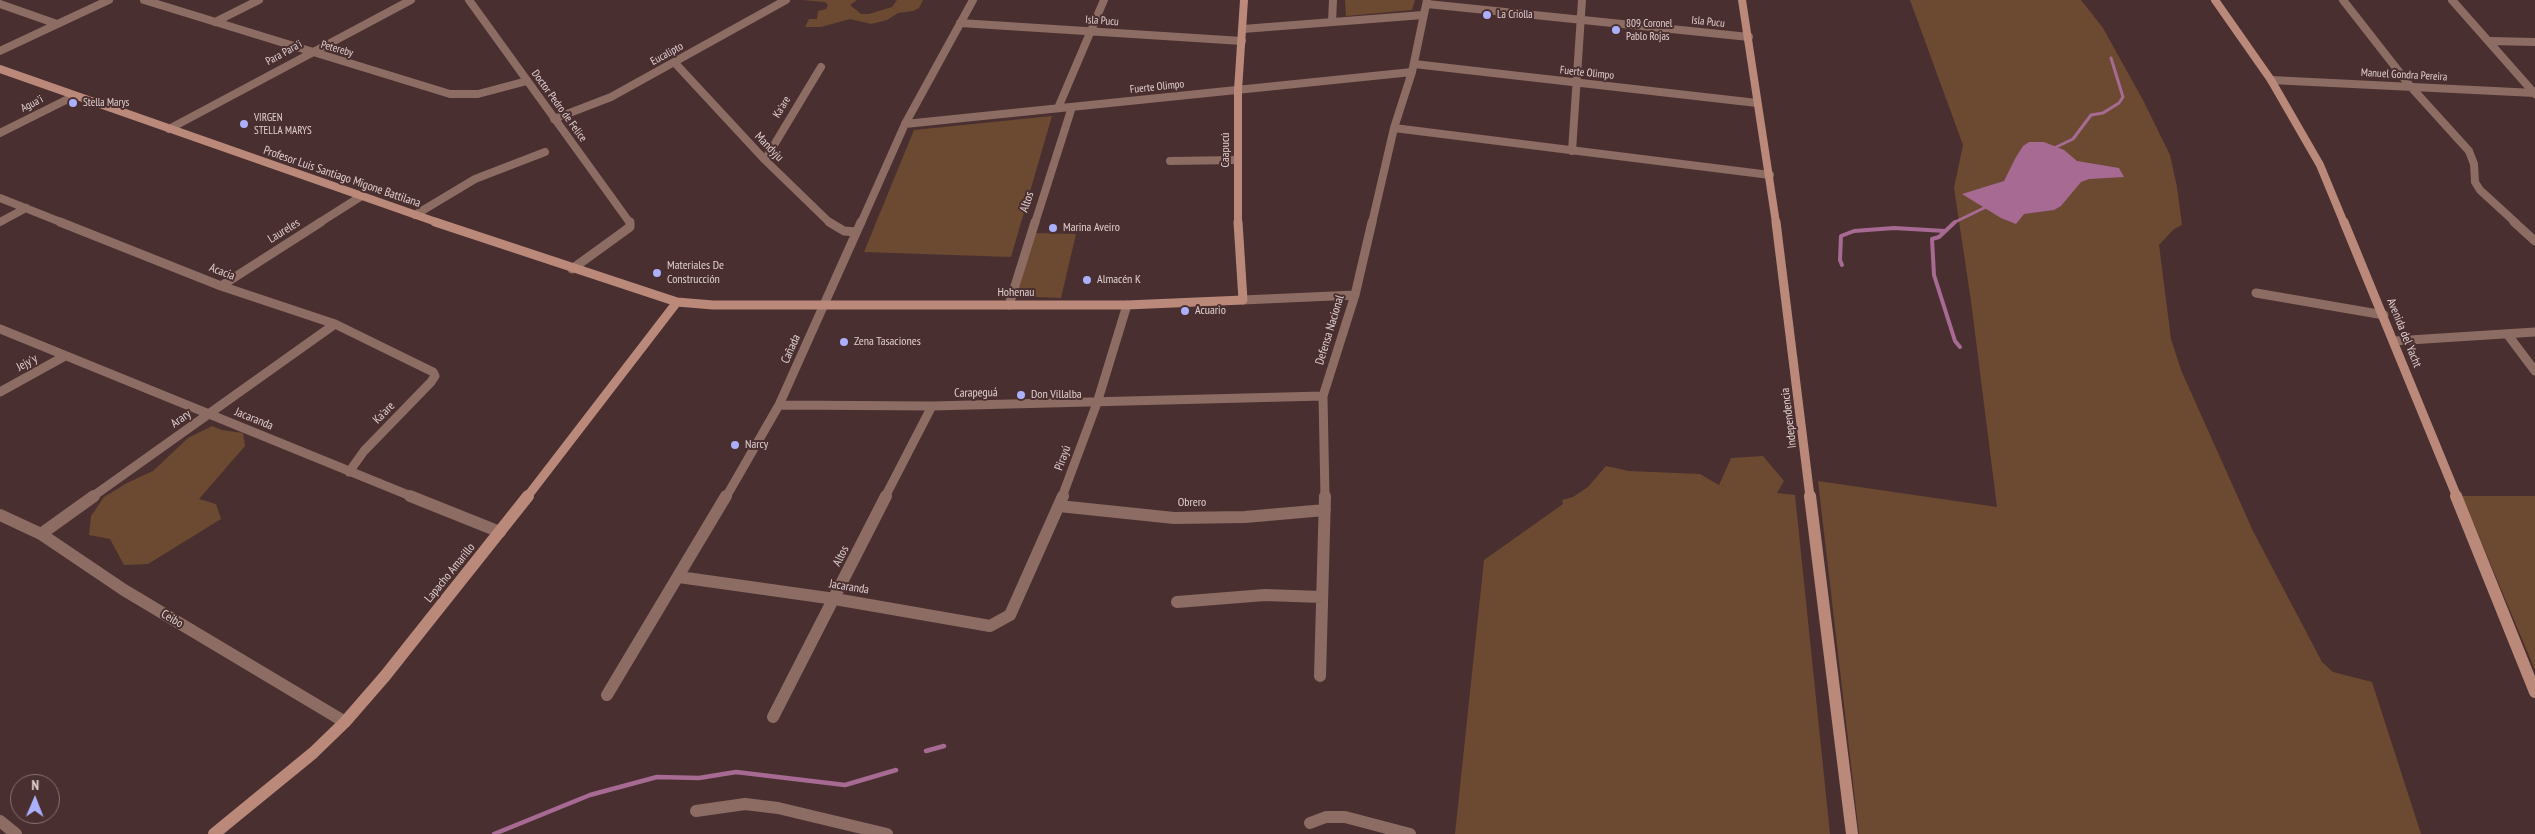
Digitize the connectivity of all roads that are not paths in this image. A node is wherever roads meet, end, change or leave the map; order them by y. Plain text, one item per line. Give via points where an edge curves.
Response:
1 (109, 0) edge
2 (144, 0) edge
3 (259, 0) edge
4 (411, 0) edge
5 (469, 0) edge
6 (786, 0) edge
7 (973, 0) edge
8 (1104, 0) edge
9 (1244, 0) edge
10 (1333, 0) edge
11 (1582, 0) edge
12 (1742, 0) edge
13 (2215, 0) edge
14 (2342, 0) edge
15 (2452, 0) edge
16 (1427, 2) edge
17 (0, 4) edge
18 (1423, 15) junction
19 (1582, 20) junction
20 (215, 22) junction
21 (960, 22) junction
22 (1332, 22) junction
23 (57, 24) junction
24 (1243, 29) junction
25 (1090, 32) junction
26 (1749, 37) junction
27 (1242, 40) junction
28 (2490, 41) junction
29 (2535, 42) edge
30 (0, 51) edge
31 (310, 52) junction
32 (675, 63) junction
33 (821, 67) dead end
34 (1413, 68) junction
35 (0, 69) edge
36 (2271, 80) junction
37 (526, 81) junction
38 (1577, 83) junction
39 (2411, 87) junction
40 (1238, 90) junction
41 (2535, 93) edge
42 (74, 96) junction
43 (1757, 103) junction
44 (1072, 107) junction
45 (1058, 108) junction
46 (554, 119) junction
47 (905, 124) junction
48 (1394, 128) junction
49 (170, 129) junction
50 (0, 133) edge
51 (1572, 151) junction
52 (545, 152) dead end
53 (765, 160) junction
54 (1237, 160) junction
55 (1170, 161) dead end
56 (1770, 175) junction
57 (0, 198) edge
58 (360, 198) junction
59 (26, 208) junction
60 (415, 215) junction
61 (0, 222) edge
62 (856, 232) junction
63 (2535, 241) edge
64 (572, 269) junction
65 (221, 286) junction
66 (2256, 293) dead end
67 (1355, 295) junction
68 (1242, 300) junction
69 (677, 302) junction
70 (1009, 305) junction
71 (1127, 305) junction
72 (825, 306) junction
73 (2384, 316) junction
74 (335, 324) junction
75 (0, 329) edge
76 (2535, 332) edge
77 (2508, 335) junction
78 (2394, 341) junction
79 (65, 356) junction
80 (434, 372) joint
81 (2535, 372) edge
82 (0, 392) edge
83 (1323, 396) junction
84 (1097, 403) junction
85 (780, 405) junction
86 (932, 406) junction
87 (207, 415) junction
88 (349, 472) junction
89 (1059, 506) junction
90 (1325, 510) junction
91 (0, 516) edge
92 (500, 532) junction
93 (41, 534) junction
94 (680, 577) junction
95 (1322, 597) junction
96 (835, 599) junction
97 (1177, 602) dead end
98 (1010, 615) joint
99 (1320, 676) dead end
100 (2535, 692) edge
101 (607, 695) dead end
102 (773, 717) dead end
103 (345, 722) junction
104 (696, 811) dead end
105 (0, 821) edge
106 (1310, 823) dead end
107 (16, 834) edge
108 (214, 834) edge
109 (887, 834) edge
110 (1410, 834) edge
111 (1852, 834) edge

1 - 23 street
2 - 20 street, Petereby
3 - 20 street
4 - 31 street, Para Para'i
5 - 37 street, Doctor Pedro de Felice
6 - 32 street, Eucalipto
7 - 21 street, Cañada
8 - 25 street
9 - 24 street, Caapucú
10 - 22 street
11 - 19 street
12 - 26 street, Independencia
13 - 36 street, Avenida del Yacht
14 - 39 street
15 - 28 street
16 - 18 street, Defensa Nacional
16 - 19 street, Isla Pucu
17 - 23 street
18 - 22 street
18 - 34 street, Defensa Nacional
19 - 26 street, Isla Pucu
19 - 38 street
20 - 31 street, Petereby
21 - 25 street, Isla Pucu
21 - 47 street, Cañada
22 - 24 street
23 - 30 street
24 - 27 street, Caapucú
25 - 27 street, Isla Pucu
25 - 45 street
26 - 43 street, Independencia
27 - 40 street, Caapucú
28 - 29 street
28 - 41 street
31 - 37 street, Petereby via 450,94 478,94
31 - 49 street, Para Para'i
32 - 46 street, Eucalipto via 611,97
32 - 53 street, Mandyju
33 - 53 street, Ka'are
34 - 38 street, Fuerte Olimpo
34 - 40 street, Fuerte Olimpo
34 - 48 street, Defensa Nacional
35 - 42 street, Profesor Luis Santiago Migone Battilana
36 - 39 street, Manuel Gondra Pereira
36 - 73 street, Avenida del Yacht via 2320,165
37 - 46 street, Doctor Pedro de Felice
38 - 43 street, Fuerte Olimpo
38 - 51 street
39 - 41 street, Manuel Gondra Pereira
39 - 63 street via 2469,151 2475,182 2480,190
40 - 44 street, Fuerte Olimpo
40 - 54 street, Caapucú
42 - 49 street, Profesor Luis Santiago Migone Battilana
42 - 50 street, Agua'i
43 - 56 street, Independencia
44 - 45 street, Fuerte Olimpo
44 - 70 street, Altos
45 - 47 street, Fuerte Olimpo
46 - 64 street, Doctor Pedro de Felice via 631,225
47 - 62 street, Cañada
48 - 51 street
48 - 67 street, Defensa Nacional
49 - 58 street, Profesor Luis Santiago Migone Battilana
51 - 56 street
52 - 60 street via 475,179
53 - 62 street, Mandyju via 832,225
54 - 55 street
54 - 68 street, Caapucú
56 - 111 street, Independencia
57 - 59 street, Acacia
58 - 60 street, Profesor Luis Santiago Migone Battilana
58 - 65 street, Laureles
59 - 61 street
59 - 65 street, Acacia
60 - 64 street, Profesor Luis Santiago Migone Battilana
62 - 72 street, Cañada
64 - 69 street, Profesor Luis Santiago Migone Battilana
65 - 74 street, Acacia
66 - 73 street
67 - 68 street, Hohenau
67 - 83 street, Defensa Nacional
68 - 71 street, Hohenau
69 - 72 street, Hohenau
69 - 92 street, Lapacho Amarillo
70 - 71 street, Hohenau
70 - 72 street, Hohenau
71 - 84 street, Pirayú
72 - 85 street, Cañada
73 - 78 street, Avenida del Yacht
74 - 80 street, Acacia
74 - 87 street, Arary
75 - 79 street, Jacaranda
76 - 77 street
77 - 78 street
77 - 81 street
78 - 100 street, Avenida del Yacht
79 - 82 street, Jejy'y
79 - 87 street, Jacaranda
80 - 88 street, Ka'are via 431,382 364,451
83 - 84 street, Carapeguá
83 - 90 street, Defensa Nacional
84 - 86 street, Carapeguá
84 - 89 street, Pirayú
85 - 86 street, Carapeguá
85 - 94 street, Cañada
86 - 96 street, Altos
87 - 88 street, Jacaranda
87 - 93 street, Arary
88 - 92 street, Jacaranda
89 - 90 street, Obrero via 1174,518 1245,517
89 - 98 street, Pirayú
90 - 95 street, Defensa Nacional
91 - 93 street, Ceibo
92 - 103 street, Lapacho Amarillo
93 - 103 street, Ceibo via 124,590
94 - 96 street, Jacaranda
94 - 101 street, Cañada
95 - 97 street via 1265,595
95 - 99 street, Defensa Nacional
96 - 98 street, Jacaranda via 990,626
96 - 102 street, Altos
103 - 108 street, Lapacho Amarillo via 313,753
104 - 109 street via 745,804 778,808
105 - 107 street
106 - 110 street via 1326,817 1345,817

